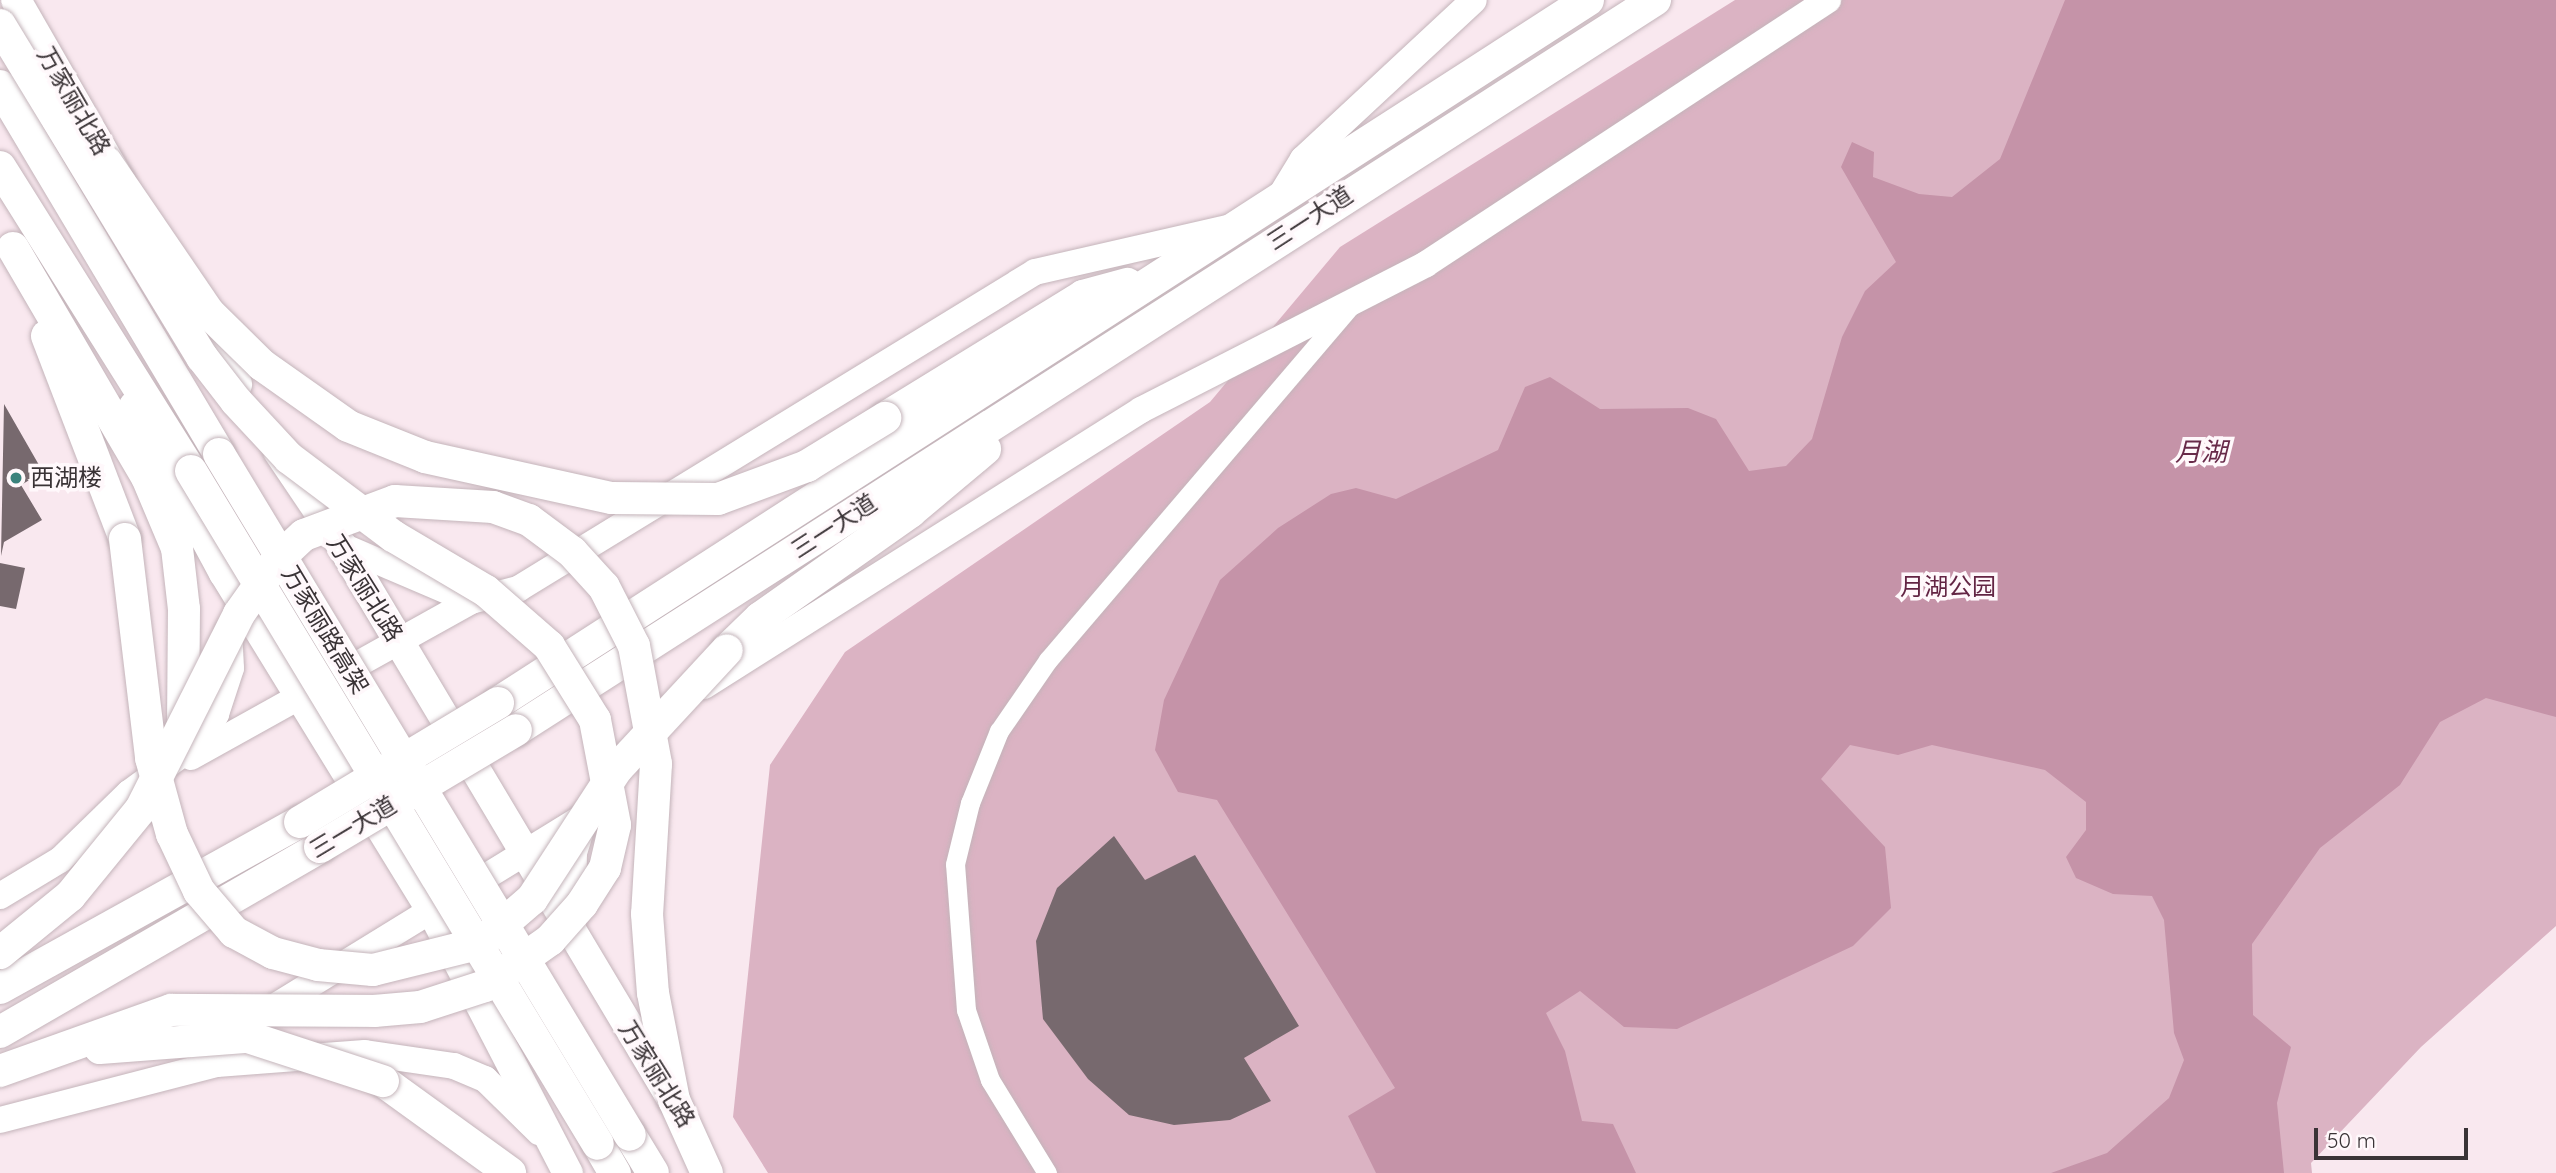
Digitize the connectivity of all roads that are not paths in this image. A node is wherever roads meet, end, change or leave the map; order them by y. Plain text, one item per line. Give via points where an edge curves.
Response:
1 (16, 0) edge
2 (1449, 0) edge
3 (1474, 0) edge
4 (1588, 0) edge
5 (1655, 0) edge
6 (1828, 0) edge
7 (5, 33) edge
8 (1434, 37) junction
9 (0, 86) edge
10 (0, 167) edge
11 (0, 193) edge
12 (1278, 200) junction
13 (1229, 228) junction
14 (7, 237) edge
15 (1155, 276) junction
16 (1363, 291) junction
17 (1093, 359) junction
18 (342, 546) junction
19 (224, 573) junction
20 (471, 601) junction
21 (398, 641) junction
22 (298, 696) junction
23 (183, 727) junction
24 (129, 793) junction
25 (587, 815) junction
26 (525, 854) junction
27 (0, 896) edge
28 (433, 914) junction
29 (573, 935) junction
30 (0, 953) edge
31 (0, 988) edge
32 (0, 1032) edge
33 (0, 1071) edge
34 (147, 1082) junction
35 (0, 1120) edge
36 (510, 1173) edge
37 (568, 1173) edge
38 (615, 1173) edge
39 (653, 1173) edge
40 (707, 1173) edge
41 (719, 1173) edge
42 (1047, 1173) edge

1 - 18 main road, 万家丽北路 via 205,331
2 - 8 main road
3 - 8 main road
4 - 12 highway, 三一大道
5 - 17 highway, 三一大道
6 - 16 main road via 1426,264
7 - 15 highway, bridge via 109,166 209,313 303,397 382,443 466,470 612,498 718,499 807,466 1083,296
7 - 33 highway, bridge via 202,357 236,401 289,458 393,537 486,591 550,646 595,720 615,825 605,869 582,904 550,940 474,991 421,1007 374,1011 171,1010
8 - 12 main road via 1303,159
9 - 39 highway, 万家丽路高架, bridge
10 - 38 highway, 万家丽路高架, bridge
11 - 19 main road via 128,393
12 - 13 highway, 三一大道
13 - 15 highway, 三一大道
13 - 20 main road via 1035,272 518,589
14 - 17 highway, bridge via 125,539 151,758 172,834 199,891 234,932 273,953 373,970 481,943 532,899 616,770 727,650 819,573 910,512
14 - 23 highway via 147,477 177,548 184,609
15 - 31 highway, 三一大道, bridge via 498,703 300,822
16 - 25 main road via 1141,410 694,692 610,774
16 - 42 street via 1048,660 999,731 970,803 955,864 966,1010 990,1080
17 - 32 highway, 三一大道, bridge via 516,730
18 - 20 main road
18 - 21 main road, 万家丽北路
19 - 22 main road
19 - 24 main road via 231,668 216,714 196,744
20 - 21 main road
21 - 22 main road
21 - 26 main road, 万家丽北路
22 - 24 main road
22 - 28 main road
23 - 30 highway, bridge via 141,809 110,852 70,896
23 - 40 highway, bridge via 239,614 278,559 304,535 339,519 395,501 493,507 529,520 572,551 620,612 643,680 656,764 647,914 653,993 674,1100
24 - 27 main road via 60,860
25 - 26 main road
25 - 29 main road via 573,853
26 - 28 main road
26 - 29 main road, 万家丽北路
28 - 34 main road
28 - 37 main road
29 - 41 main road, 万家丽北路
33 - 36 highway, bridge via 165,1038 248,1037 383,1081
34 - 35 main road
34 - 37 main road via 217,1064 365,1053 454,1066 508,1098

